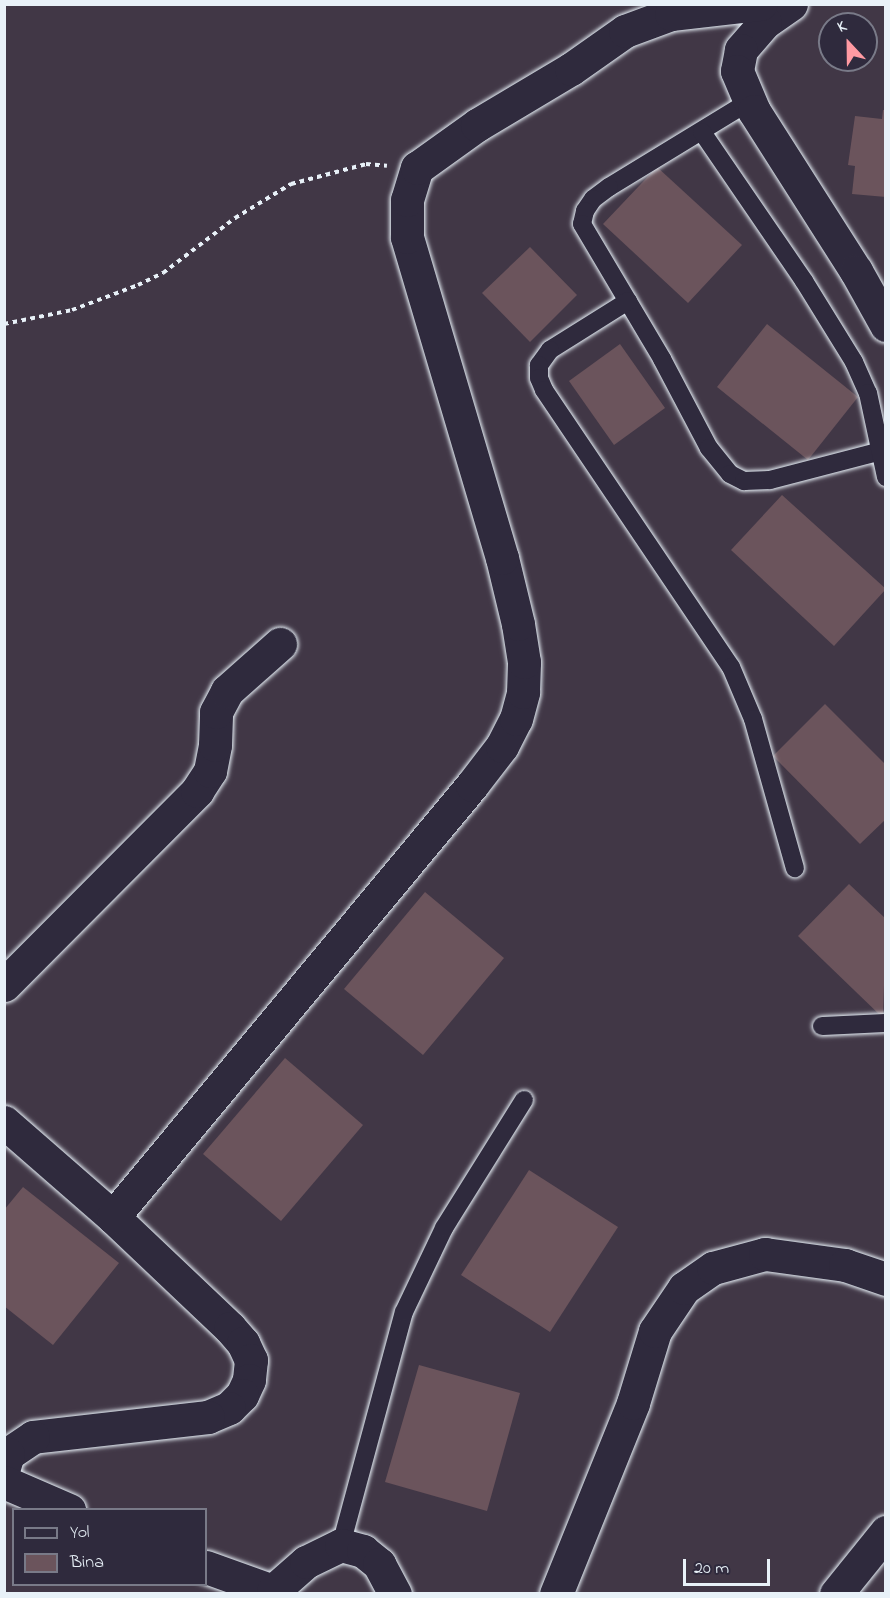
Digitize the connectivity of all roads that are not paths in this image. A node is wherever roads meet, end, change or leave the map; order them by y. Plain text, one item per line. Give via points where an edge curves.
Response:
1 (760, 4) edge
2 (791, 4) edge
3 (750, 101) junction
4 (702, 132) junction
5 (628, 301) junction
6 (885, 325) edge
7 (880, 451) junction
8 (885, 477) edge
9 (280, 644) dead end
10 (795, 868) dead end
11 (4, 985) edge
12 (885, 1023) edge
13 (822, 1026) dead end
14 (524, 1100) dead end
15 (4, 1122) edge
16 (113, 1217) junction
17 (885, 1279) edge
18 (4, 1467) edge
19 (4, 1482) edge
20 (67, 1508) edge
21 (885, 1532) edge
22 (341, 1545) junction
23 (207, 1567) edge
24 (395, 1593) edge
25 (556, 1593) edge
26 (836, 1593) edge

1 - 16 street via 671,14 625,31 417,168 407,200 407,237 518,624 524,672 516,719 502,746 464,794
2 - 3 street via 765,22 741,50 737,71
3 - 4 lane
3 - 6 street via 856,271
4 - 5 lane via 609,187 585,211 582,224
4 - 7 lane via 854,362 868,393
5 - 7 lane via 709,447 730,474 744,481 770,480
5 - 10 lane via 550,350 539,365 539,378 731,667 753,719
7 - 8 lane
9 - 11 street via 227,691 216,712 210,771 197,791
12 - 13 lane
14 - 22 lane via 444,1228 404,1312
15 - 16 street
16 - 18 street via 243,1343 251,1360 249,1380 242,1395 229,1408 208,1417 33,1437 8,1454
17 - 25 street via 845,1265 765,1254 713,1268 684,1288 656,1330 633,1403
19 - 20 street
21 - 26 street
22 - 23 street via 306,1562 273,1591
22 - 24 street via 363,1551 379,1564

